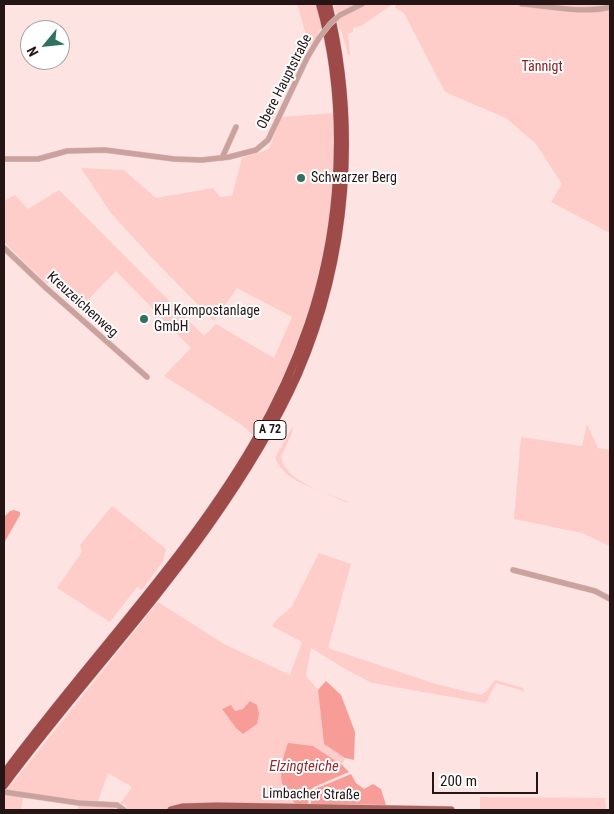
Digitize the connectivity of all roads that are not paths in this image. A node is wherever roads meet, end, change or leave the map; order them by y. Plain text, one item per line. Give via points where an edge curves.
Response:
1 (320, 4) edge
2 (328, 4) edge
3 (362, 4) edge
4 (522, 4) edge
5 (610, 7) edge
6 (236, 127) dead end
7 (222, 158) junction
8 (4, 159) edge
9 (4, 248) edge
10 (147, 376) dead end
11 (513, 570) dead end
12 (610, 599) edge
13 (5, 780) edge
14 (4, 792) edge
15 (124, 810) edge
16 (171, 810) edge
17 (451, 810) edge

1 - 13 highway, A 72 via 337,100 338,172 323,277 292,370 255,443 202,524 64,697
2 - 13 highway, A 72 via 343,100 343,191 329,280 298,373 274,423 206,529
3 - 7 street, Obere Hauptstraße, bridge via 340,15 319,38 266,143 256,150
4 - 5 street via 582,9
6 - 7 street, Obere Hauptstraße
7 - 8 street, Obere Hauptstraße via 182,160 86,150 60,152 38,160
9 - 10 street, Kreuzeichenweg
11 - 12 street via 595,591
14 - 15 street via 117,805
16 - 17 main road, Limbacher Straße via 217,806

